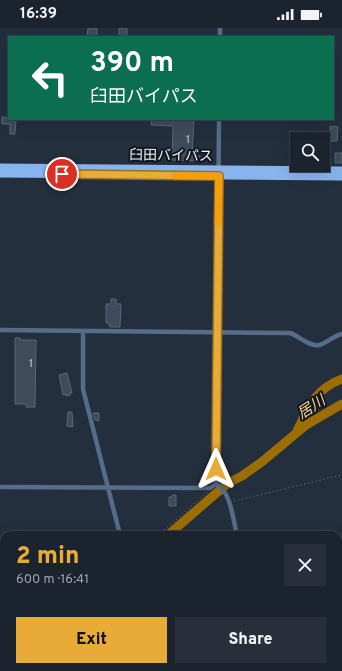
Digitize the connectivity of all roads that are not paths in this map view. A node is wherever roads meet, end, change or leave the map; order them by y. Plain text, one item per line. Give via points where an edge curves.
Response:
1 (219, 120) edge
2 (0, 167) edge
3 (342, 170) edge
4 (219, 172) junction
5 (0, 174) edge
6 (342, 177) edge
7 (0, 330) edge
8 (83, 331) junction
9 (217, 333) junction
10 (342, 334) edge
11 (216, 485) junction
12 (0, 487) edge
13 (109, 488) junction
14 (119, 531) edge
15 (236, 531) edge

1 - 4 street
2 - 4 highway, 臼田バイパス
3 - 4 highway, 臼田バイパス
4 - 5 highway, 臼田バイパス
4 - 6 highway, 臼田バイパス
4 - 9 street
7 - 8 street
8 - 9 street
8 - 13 street via 83,389
9 - 10 street via 290,333 318,345
9 - 11 street
11 - 13 street via 210,488
11 - 15 street via 229,502
12 - 13 street
13 - 14 street

